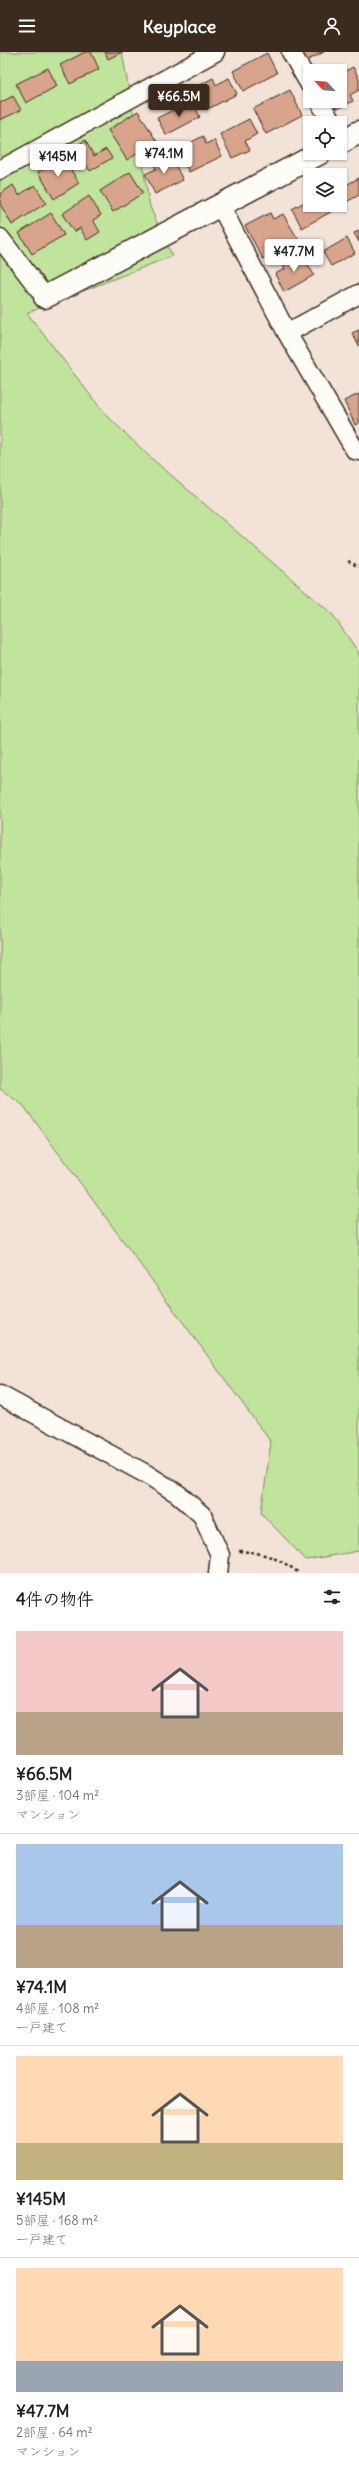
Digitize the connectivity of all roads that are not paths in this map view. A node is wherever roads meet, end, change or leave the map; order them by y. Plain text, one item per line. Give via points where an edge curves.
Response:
1 (215, 52) edge
2 (291, 52) edge
3 (303, 73) edge
4 (307, 160) edge
5 (0, 170) edge
6 (220, 205) junction
7 (0, 238) edge
8 (359, 294) edge
9 (45, 297) joint
10 (287, 333) junction
11 (359, 451) edge
12 (0, 1395) edge
13 (218, 1573) edge

1 - 5 street
2 - 3 street
4 - 6 street
6 - 9 street
6 - 10 street
7 - 9 street
8 - 10 street
10 - 11 street via 355,450
12 - 13 street via 178,1494 202,1515 220,1556

